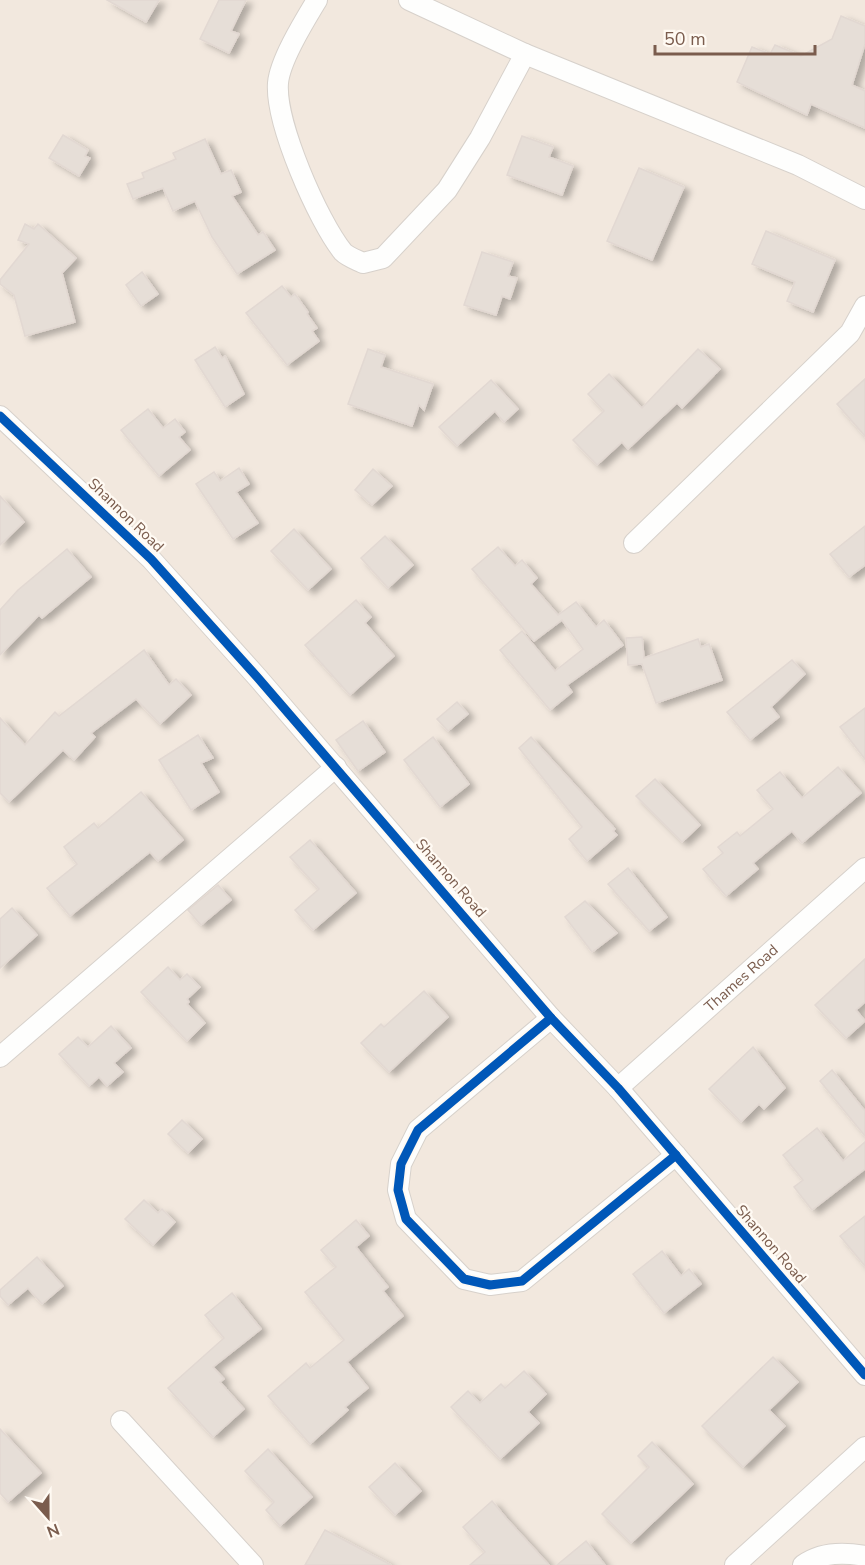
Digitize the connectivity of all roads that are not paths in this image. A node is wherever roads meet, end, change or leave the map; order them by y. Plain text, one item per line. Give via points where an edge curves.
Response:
1 (317, 0) edge
2 (409, 0) edge
3 (525, 54) junction
4 (865, 199) edge
5 (865, 306) edge
6 (0, 416) edge
7 (634, 543) dead end
8 (336, 767) junction
9 (865, 868) edge
10 (551, 1018) junction
11 (0, 1057) edge
12 (618, 1088) junction
13 (676, 1155) junction
14 (865, 1375) edge
15 (121, 1421) dead end
16 (865, 1448) edge
17 (865, 1556) edge
18 (253, 1565) edge
19 (735, 1565) edge
20 (803, 1565) edge

1 - 3 street via 295,38 278,82 285,132 316,204 344,254 363,263 382,258 447,190
2 - 3 street
3 - 4 street via 798,165
5 - 7 street via 850,333
6 - 8 street, Shannon Road via 151,559
8 - 10 street, Shannon Road
8 - 11 street
9 - 12 street, Thames Road
10 - 12 street, Shannon Road
10 - 13 street via 418,1130 401,1164 399,1190 406,1219 436,1252 464,1279 490,1285 522,1281
12 - 13 street, Shannon Road
13 - 14 street, Shannon Road
15 - 18 street
16 - 19 street
17 - 20 street via 825,1555

